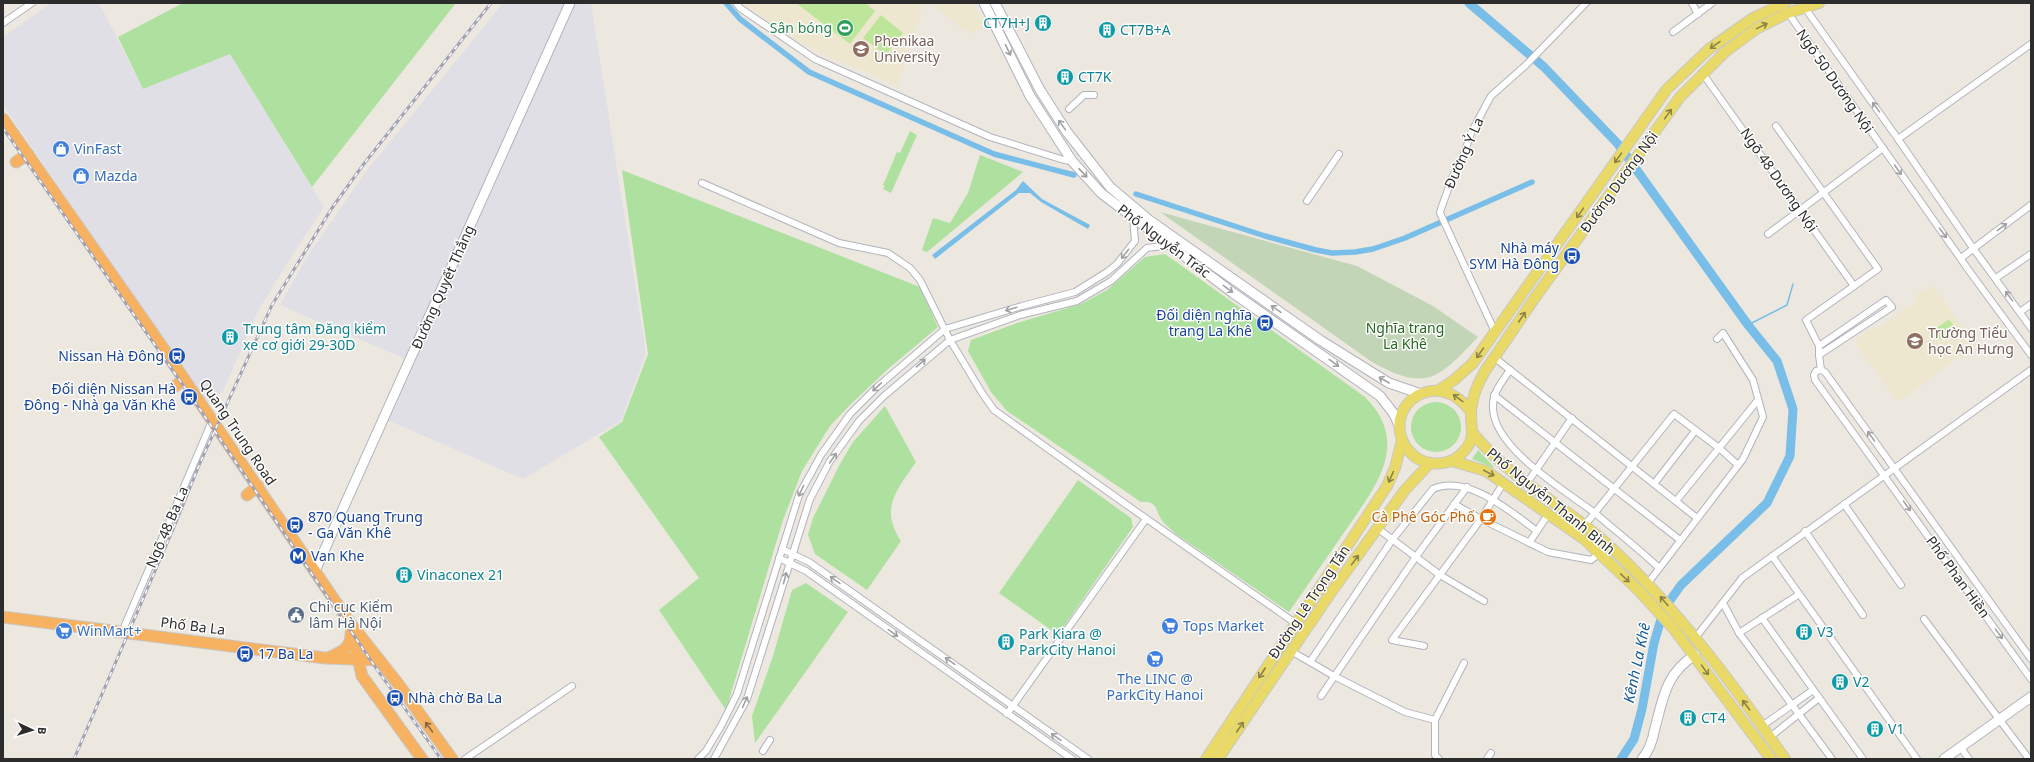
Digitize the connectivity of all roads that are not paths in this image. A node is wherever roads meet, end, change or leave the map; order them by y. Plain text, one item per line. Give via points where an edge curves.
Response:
1 (32, 3) edge
2 (570, 3) edge
3 (736, 3) edge
4 (984, 3) edge
5 (995, 3) edge
6 (1586, 3) edge
7 (1692, 3) edge
8 (1712, 3) edge
9 (1785, 3) edge
10 (1819, 3) edge
11 (22, 6) edge
12 (1805, 8) junction
13 (1788, 13) junction
14 (1698, 14) junction
15 (3, 23) edge
16 (1673, 32) dead end
17 (2031, 44) edge
18 (1703, 74) junction
19 (1094, 95) dead end
20 (1068, 109) dead end
21 (3, 119) edge
22 (1776, 126) dead end
23 (1898, 139) junction
24 (1883, 148) junction
25 (28, 154) junction
26 (1339, 154) dead end
27 (1072, 161) junction
28 (16, 162) dead end
29 (702, 183) dead end
30 (1824, 193) junction
31 (1307, 201) dead end
32 (2031, 205) edge
33 (1800, 210) junction
34 (1133, 218) junction
35 (1768, 234) dead end
36 (1169, 245) junction
37 (1973, 248) junction
38 (2031, 254) edge
39 (1961, 258) junction
40 (1996, 278) junction
41 (1854, 286) junction
42 (1524, 293) junction
43 (1534, 299) junction
44 (2031, 304) edge
45 (2020, 312) junction
46 (2031, 328) edge
47 (945, 329) junction
48 (1495, 332) junction
49 (1717, 339) dead end
50 (950, 340) junction
51 (1320, 340) junction
52 (1819, 346) junction
53 (1315, 349) junction
54 (1819, 355) junction
55 (2031, 355) edge
56 (1495, 358) junction
57 (1510, 370) junction
58 (1821, 370) junction
59 (2031, 370) edge
60 (184, 379) junction
61 (174, 387) dead end
62 (1439, 390) junction
63 (1421, 394) junction
64 (1494, 395) junction
65 (1758, 400) junction
66 (1471, 412) junction
67 (1572, 418) junction
68 (212, 421) junction
69 (1400, 428) junction
70 (1695, 431) junction
71 (1473, 433) junction
72 (1402, 440) junction
73 (1554, 442) junction
74 (1719, 448) junction
75 (1452, 461) junction
76 (1430, 463) junction
77 (1738, 465) junction
78 (1631, 466) junction
79 (1894, 467) junction
80 (1535, 469) junction
81 (1884, 474) junction
82 (1504, 482) junction
83 (1527, 483) junction
84 (1654, 484) junction
85 (258, 486) junction
86 (1467, 487) junction
87 (1614, 489) junction
88 (247, 494) dead end
89 (1494, 500) junction
90 (1676, 501) junction
91 (1454, 504) junction
92 (1844, 504) junction
93 (1549, 513) junction
94 (1595, 514) junction
95 (1697, 518) junction
96 (1146, 519) junction
97 (1481, 519) junction
98 (1585, 525) junction
99 (1377, 528) junction
100 (1537, 532) junction
101 (1805, 532) junction
102 (1392, 540) junction
103 (1680, 540) junction
104 (1529, 543) junction
105 (782, 549) junction
106 (793, 552) junction
107 (1600, 553) junction
108 (1772, 556) junction
109 (779, 558) junction
110 (1416, 558) junction
111 (790, 562) junction
112 (1659, 568) junction
113 (315, 571) junction
114 (1440, 575) junction
115 (1648, 583) junction
116 (1901, 585) dead end
117 (1798, 595) junction
118 (1484, 601) dead end
119 (1723, 603) junction
120 (1863, 615) dead end
121 (3, 617) edge
122 (1762, 618) junction
123 (1924, 619) dead end
124 (350, 623) junction
125 (1295, 623) junction
126 (122, 632) junction
127 (1739, 633) junction
128 (1696, 637) junction
129 (1424, 646) dead end
130 (1291, 651) junction
131 (1694, 655) junction
132 (325, 658) junction
133 (358, 659) junction
134 (2031, 659) edge
135 (379, 660) junction
136 (1310, 662) junction
137 (1464, 663) dead end
138 (362, 676) junction
139 (1334, 676) junction
140 (2031, 679) edge
141 (572, 686) dead end
142 (1813, 690) junction
143 (1321, 696) dead end
144 (1820, 698) junction
145 (2031, 698) edge
146 (1793, 704) junction
147 (1013, 706) junction
148 (1799, 713) junction
149 (1007, 714) junction
150 (2000, 719) junction
151 (1435, 720) junction
152 (1762, 726) junction
153 (1770, 737) junction
154 (770, 740) dead end
155 (1961, 748) junction
156 (763, 750) dead end
157 (1491, 753) dead end
158 (422, 759) edge
159 (452, 759) edge
160 (465, 759) edge
161 (698, 759) edge
162 (714, 759) edge
163 (1072, 759) edge
164 (1088, 759) edge
165 (1206, 759) edge
166 (1218, 759) edge
167 (1439, 759) edge
168 (1487, 759) edge
169 (1642, 759) edge
170 (1771, 759) edge
171 (1785, 759) edge
172 (1832, 759) edge
173 (1863, 759) edge
174 (1917, 759) edge
175 (1944, 759) edge
176 (1969, 759) edge
177 (2029, 759) edge

1 - 11 street
2 - 113 main road, Đường Quyết Thắng
3 - 27 street via 815,59 990,137
4 -> 27 main road, Phố Nguyễn Trác via 1030,96
51 -> 5 main road, Phố Nguyễn Trác via 1149,220 1110,187 1067,132 1040,90
6 - 48 street, Đường Ỷ La via 1526,65 1491,96 1471,133 1440,213
7 - 14 street
8 - 14 street
9 -> 42 main road, Đường Dương Nội via 1753,18 1709,49 1667,89
10 - 12 main road, Đường Dương Nội
11 - 15 street
12 - 13 main road, Đường Dương Nội
23 -> 12 street, Ngõ 50 Dương Nội
18 -> 13 main road, Đường Dương Nội via 1725,52 1756,29
13 - 24 street, Ngõ 50 Dương Nội
14 - 16 street
17 - 23 street
18 - 33 street, Ngõ 48 Dương Nội
43 -> 18 main road, Đường Dương Nội via 1680,97
19 - 20 street via 1084,95
21 - 25 highway, Quang Trung Road
22 - 30 street
23 - 37 street, Ngõ 50 Dương Nội
24 - 30 street
24 -> 39 street, Ngõ 50 Dương Nội
25 - 28 highway
25 - 60 highway, Quang Trung Road
26 - 31 street
27 -> 34 main road, Phố Nguyễn Trác via 1101,193
29 - 47 street via 832,240 888,253 899,259 920,280
30 - 33 street
30 - 41 street via 1878,269
37 -> 32 street
33 - 35 street
33 - 41 street, Ngõ 48 Dương Nội
34 - 36 main road, Phố Nguyễn Trác
34 -> 47 street via 1135,241 1117,264 1092,283 1061,297
36 - 50 street via 1147,248 1110,281 1077,301 1020,315
36 -> 53 main road, Phố Nguyễn Trác
37 - 39 street
37 - 40 street, Ngõ 50 Dương Nội
38 - 40 street
39 - 55 street, Ngõ 50 Dương Nội
45 -> 40 street, Ngõ 50 Dương Nội
41 - 52 street via 1806,320
42 - 43 main road
42 - 48 main road, Đường Dương Nội
56 -> 43 main road, Đường Dương Nội
44 - 45 street
45 - 46 street, Ngõ 50 Dương Nội
47 - 50 street
47 -> 105 street via 876,388 850,414 821,455 799,495
48 -> 62 main road, Đường Dương Nội via 1473,363
49 - 65 street via 1723,333 1753,380
50 - 96 street via 994,410
106 -> 50 street via 810,499 830,461 859,421 889,391
51 - 53 main road
63 -> 51 main road, Phố Nguyễn Trác via 1389,383
52 - 54 street
52 - 54 street via 1886,300 1892,307
53 -> 69 main road, Phố Nguyễn Trác via 1380,396 1394,414
54 - 58 street
56 - 57 street
56 - 66 main road, Đường Dương Nội via 1479,382
57 - 64 street
57 - 67 street
79 -> 58 street, Phố Phan Hiền
58 - 81 street, Phố Phan Hiền via 1816,371 1815,380
59 - 79 street
60 - 61 highway
60 - 68 highway, Quang Trung Road
62 - 63 main road
66 -> 62 main road via 1460,399
63 - 69 main road via 1406,407
64 - 73 street
64 - 80 street via 1494,415 1500,432
65 - 74 street
65 - 77 street via 1763,416
66 - 71 main road
67 - 73 street
67 - 78 street
68 - 85 highway, Quang Trung Road
68 - 126 street, Ngõ 48 Ba La
69 - 72 main road
70 - 74 street
70 - 78 street via 1674,414
70 - 84 street
71 - 75 main road via 1464,452
71 - 83 main road, Phố Nguyễn Thanh Bình via 1493,457
72 - 76 main road via 1414,456
72 -> 125 main road, Đường Lê Trọng Tấn via 1395,468 1387,486
73 - 80 street
73 - 87 street
74 - 77 street
74 - 90 street
75 - 76 main road
75 -> 82 main road, Phố Nguyễn Thanh Bình via 1486,471
76 - 99 main road, Đường Lê Trọng Tấn via 1405,490
77 - 95 street
78 - 84 street
78 - 87 street
79 - 81 street
79 - 134 street, Phố Phan Hiền
80 - 83 street
80 - 94 street
81 - 92 street
81 -> 140 street, Phố Phan Hiền
82 - 89 street
82 - 93 main road, Phố Nguyễn Thanh Bình
83 - 98 main road, Phố Nguyễn Thanh Bình
84 - 90 street
85 - 88 highway
85 - 113 highway, Quang Trung Road
86 - 89 street
86 - 91 street
86 - 102 street via 1433,489
87 - 94 street
87 - 103 street
89 - 97 street
89 - 100 street
90 - 95 street
91 - 97 street
91 - 110 street
92 - 101 street
92 - 116 street
93 - 100 street
93 - 107 main road, Phố Nguyễn Thanh Bình
94 - 98 street
94 - 112 street
95 - 103 street
96 - 125 street
96 - 147 street
97 - 104 street
97 - 114 street
98 - 115 main road, Phố Nguyễn Thanh Bình
99 - 102 street
130 -> 99 main road, Đường Lê Trọng Tấn
100 - 104 street
101 - 108 street
101 - 120 street
102 - 110 street
102 - 136 street
103 - 112 street
104 - 107 street via 1548,552 1591,560
105 - 106 street
105 - 109 street
106 - 111 street
147 -> 106 street
107 -> 131 main road, Phố Nguyễn Thanh Bình via 1673,628
108 - 117 street
108 - 119 street via 1742,578
109 - 111 street
109 - 161 street via 737,694 721,726
110 - 114 street
110 - 139 street
111 -> 149 street
162 -> 111 street via 747,698
112 - 115 street
113 - 124 highway, Quang Trung Road via 323,591
114 - 118 street
114 - 129 street via 1392,640
128 -> 115 main road, Phố Nguyễn Thanh Bình
117 - 122 street
117 - 174 street
119 - 127 street
119 - 128 street
121 - 126 highway, Phố Ba La
122 - 127 street
122 - 142 street
123 - 150 street
124 - 132 highway via 349,645 339,653
124 - 133 highway
124 - 135 highway, Quang Trung Road
125 -> 165 main road, Đường Lê Trọng Tấn
126 - 132 highway, Phố Ba La
127 - 146 street
152 -> 128 main road
130 - 136 street
166 -> 130 main road, Đường Lê Trọng Tấn
131 - 169 main road via 1675,670 1663,697 1652,743
131 -> 170 main road
132 - 133 highway, Phố Ba La
132 - 138 highway via 344,663
133 - 135 highway, Phố Ba La
133 - 138 highway
159 -> 135 highway, Quang Trung Road
136 - 139 street
137 - 151 street
138 - 158 highway
139 - 143 street
139 - 151 street via 1405,712
141 - 160 street
142 - 144 street
142 - 146 street
144 - 148 street
144 - 173 street
145 - 150 main road
146 - 148 street
146 - 152 street
147 - 149 street
164 -> 147 street
148 - 153 street
148 - 172 street
149 - 163 street
150 - 155 main road
150 - 177 street
151 - 167 street via 1435,755
152 - 153 main road
153 - 171 main road
154 - 156 street
155 - 175 main road
155 - 176 street
157 - 168 street

